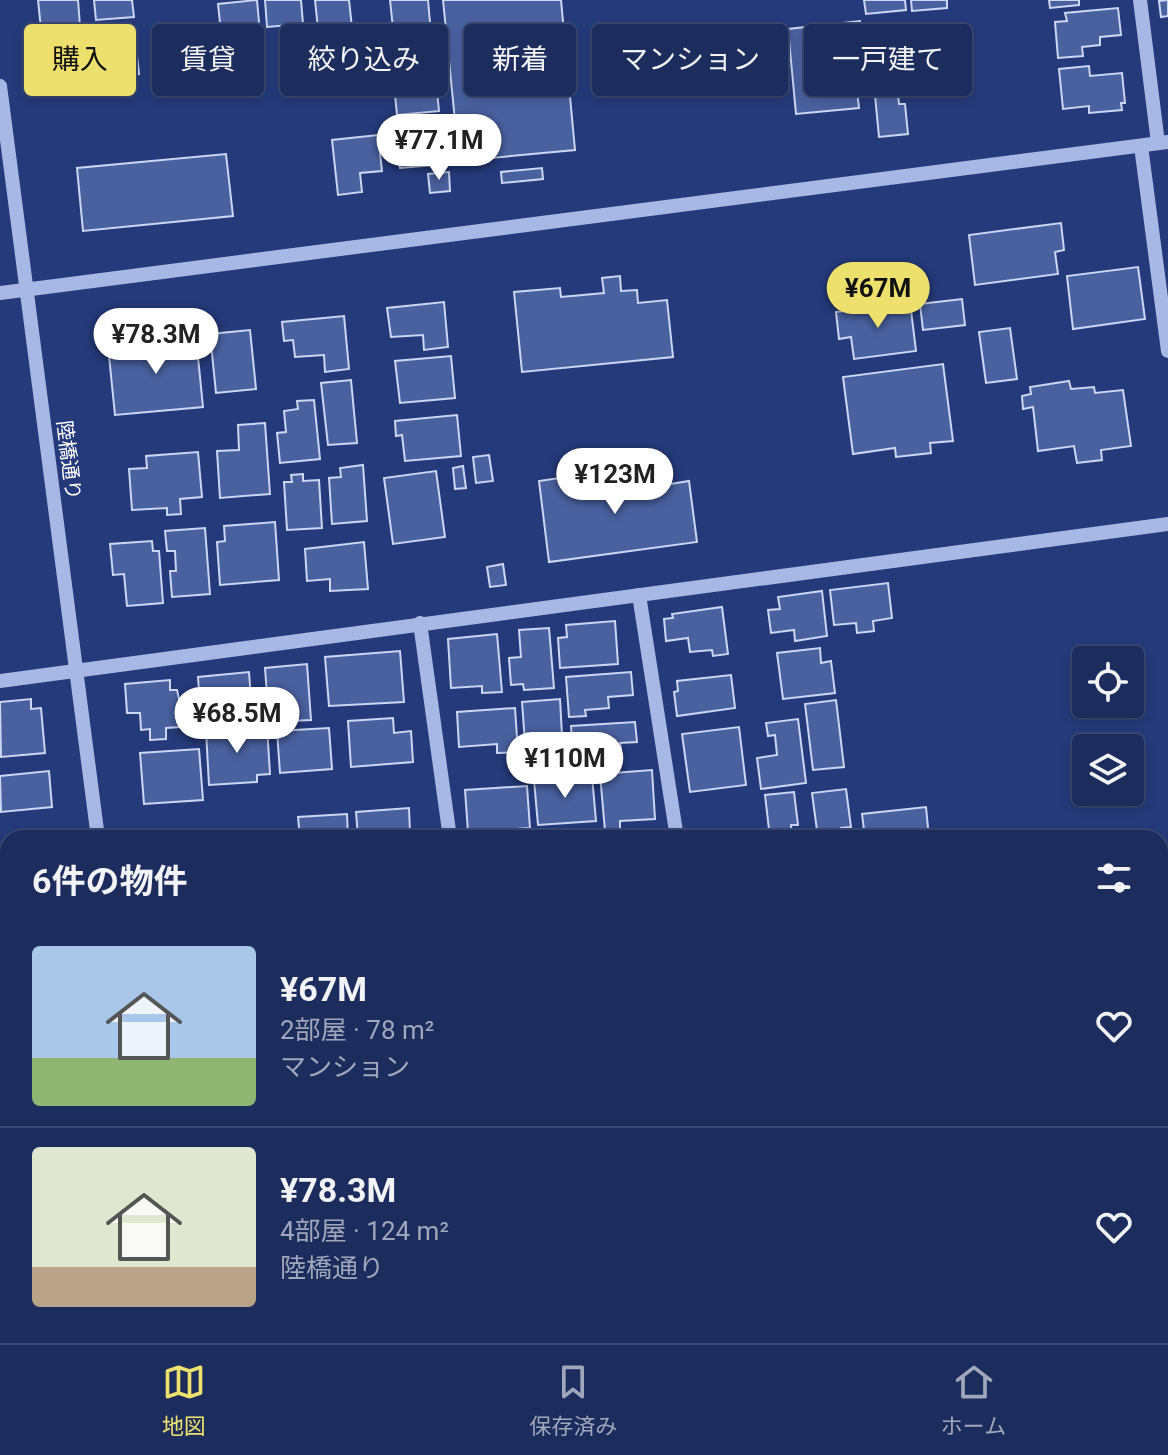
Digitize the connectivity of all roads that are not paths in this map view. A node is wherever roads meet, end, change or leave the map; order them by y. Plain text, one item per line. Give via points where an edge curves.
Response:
1 (1140, 0) edge
2 (0, 86) edge
3 (1163, 142) edge
4 (1141, 146) junction
5 (28, 290) junction
6 (0, 293) edge
7 (1168, 351) edge
8 (1168, 524) edge
9 (639, 595) junction
10 (420, 623) junction
11 (76, 671) junction
12 (0, 681) edge
13 (97, 830) edge
14 (449, 830) edge
15 (676, 830) edge

1 - 3 street
2 - 5 street, 陸橋通り
3 - 4 street
4 - 5 street
4 - 7 street
5 - 6 street
5 - 11 street, 陸橋通り
8 - 9 street
9 - 10 street
9 - 15 street
10 - 11 street
10 - 14 street
11 - 12 street
11 - 13 street, 陸橋通り

